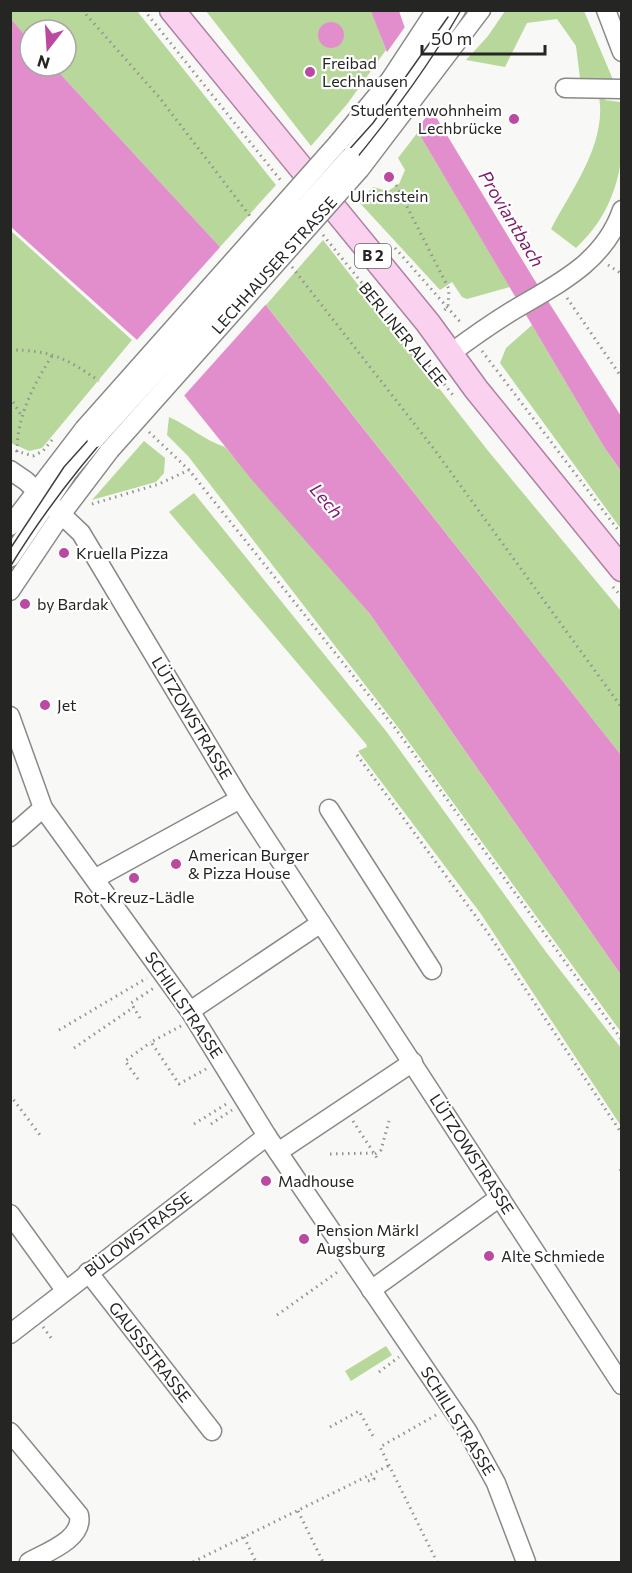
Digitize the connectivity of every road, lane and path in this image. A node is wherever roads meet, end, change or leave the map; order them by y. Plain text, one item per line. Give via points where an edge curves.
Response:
1 (82, 10) edge
2 (144, 10) edge
3 (172, 10) edge
4 (436, 10) edge
5 (456, 10) edge
6 (481, 10) edge
7 (606, 10) edge
8 (430, 51) junction
9 (621, 52) edge
10 (565, 88) dead end
11 (621, 88) edge
12 (385, 114) junction
13 (355, 163) junction
14 (222, 183) dead end
15 (396, 185) dead end
16 (285, 187) dead end
17 (621, 210) edge
18 (321, 232) dead end
19 (305, 284) dead end
20 (553, 289) junction
21 (448, 307) dead end
22 (472, 337) junction
23 (10, 350) edge
24 (451, 353) junction
25 (53, 354) junction
26 (621, 378) edge
27 (99, 381) dead end
28 (10, 397) edge
29 (461, 404) dead end
30 (21, 415) junction
31 (149, 432) dead end
32 (90, 434) junction
33 (10, 449) edge
34 (43, 451) dead end
35 (17, 452) junction
36 (10, 470) edge
37 (189, 470) junction
38 (48, 502) junction
39 (83, 506) dead end
40 (10, 526) edge
41 (621, 534) edge
42 (10, 558) edge
43 (614, 574) edge
44 (10, 591) edge
45 (621, 597) edge
46 (621, 708) edge
47 (10, 716) edge
48 (357, 755) dead end
49 (240, 799) junction
50 (43, 808) junction
51 (329, 809) dead end
52 (10, 837) edge
53 (96, 878) junction
54 (321, 923) junction
55 (432, 969) dead end
56 (164, 974) junction
57 (134, 1007) junction
58 (192, 1015) junction
59 (140, 1018) dead end
60 (58, 1030) dead end
61 (621, 1040) edge
62 (151, 1042) junction
63 (74, 1048) dead end
64 (221, 1061) junction
65 (413, 1062) junction
66 (138, 1079) dead end
67 (10, 1095) edge
68 (243, 1097) junction
69 (343, 1108) junction
70 (389, 1121) dead end
71 (194, 1124) dead end
72 (211, 1124) dead end
73 (621, 1134) edge
74 (40, 1135) dead end
75 (267, 1136) junction
76 (278, 1152) junction
77 (330, 1154) dead end
78 (375, 1155) junction
79 (500, 1197) junction
80 (10, 1214) edge
81 (352, 1262) junction
82 (88, 1272) junction
83 (65, 1290) junction
84 (371, 1290) junction
85 (277, 1315) dead end
86 (10, 1334) edge
87 (412, 1348) junction
88 (379, 1372) dead end
89 (621, 1385) edge
90 (451, 1406) junction
91 (330, 1427) dead end
92 (212, 1431) dead end
93 (10, 1432) edge
94 (373, 1436) dead end
95 (390, 1466) junction
96 (372, 1474) junction
97 (368, 1481) dead end
98 (298, 1511) junction
99 (244, 1537) junction
100 (29, 1563) edge
101 (193, 1563) edge
102 (256, 1563) edge
103 (323, 1563) edge
104 (437, 1563) edge
105 (526, 1563) edge

1 - 14 path via 159,97
2 - 16 path
3 - 24 main road, BERLINER ALLEE / B 2
4 - 8 street, LECHHAUSER STRASSE
5 - 8 street
6 - 8 street, LECHHAUSER STRASSE
7 - 9 street
8 - 12 street, LECHHAUSER STRASSE
8 - 12 street, LECHHAUSER STRASSE
10 - 11 street
12 - 13 street, LECHHAUSER STRASSE
12 - 32 street, LECHHAUSER STRASSE, bridge via 338,143
13 - 32 street, bridge
13 - 38 street, LECHHAUSER STRASSE, bridge via 110,450
15 - 21 path via 449,289
17 - 20 street via 616,228 597,255
18 - 29 path, BERLINER ALLEE
19 - 46 path via 434,449
20 - 22 street
20 - 26 path
22 - 24 street
22 - 41 path
23 - 25 path
24 - 43 main road, BERLINER ALLEE / B 2
25 - 27 path via 68,359
25 - 30 path
28 - 30 path
30 - 35 path
31 - 37 path
32 - 38 street, LECHHAUSER STRASSE
33 - 35 path
34 - 35 path via 33,456
36 - 38 street, LÜTZOWSTRASSE
37 - 39 path via 159,484
37 - 61 path via 395,728
38 - 40 street
38 - 42 street
38 - 44 street
38 - 49 street, LÜTZOWSTRASSE via 81,533
43 - 45 path
47 - 50 street, SCHILLSTRASSE
48 - 73 path via 488,933
49 - 53 street
49 - 54 street, LÜTZOWSTRASSE
50 - 52 street
50 - 53 street, SCHILLSTRASSE
51 - 55 street
53 - 56 street, SCHILLSTRASSE
54 - 58 street
54 - 65 street, LÜTZOWSTRASSE
56 - 57 path via 131,1003
56 - 58 street, SCHILLSTRASSE
56 - 60 path
57 - 59 path
57 - 63 path
58 - 62 path
58 - 64 street, SCHILLSTRASSE
62 - 64 path via 179,1084
62 - 66 path via 125,1061
64 - 68 street, SCHILLSTRASSE
65 - 69 street
65 - 79 street, LÜTZOWSTRASSE
67 - 74 path
68 - 71 path
68 - 72 path
68 - 75 street, SCHILLSTRASSE
69 - 76 street
69 - 78 path
70 - 78 path via 381,1150
75 - 76 street, SCHILLSTRASSE
75 - 82 street, BÜLOWSTRASSE
76 - 81 street, SCHILLSTRASSE
77 - 78 path
79 - 84 street
79 - 89 street, LÜTZOWSTRASSE
80 - 83 street
81 - 84 street, SCHILLSTRASSE
81 - 85 path
82 - 83 street, BÜLOWSTRASSE
82 - 92 street, GAUSSSTRASSE
83 - 86 street, BÜLOWSTRASSE
84 - 87 street, SCHILLSTRASSE
87 - 88 path
87 - 90 street, SCHILLSTRASSE
90 - 95 path via 381,1447
90 - 105 street, SCHILLSTRASSE via 496,1483
91 - 94 path via 359,1411
93 - 100 street via 78,1515 81,1525 77,1533
95 - 96 path
95 - 104 path
96 - 97 path via 374,1479
96 - 98 path
98 - 99 path
98 - 103 path
99 - 101 path
99 - 102 path

